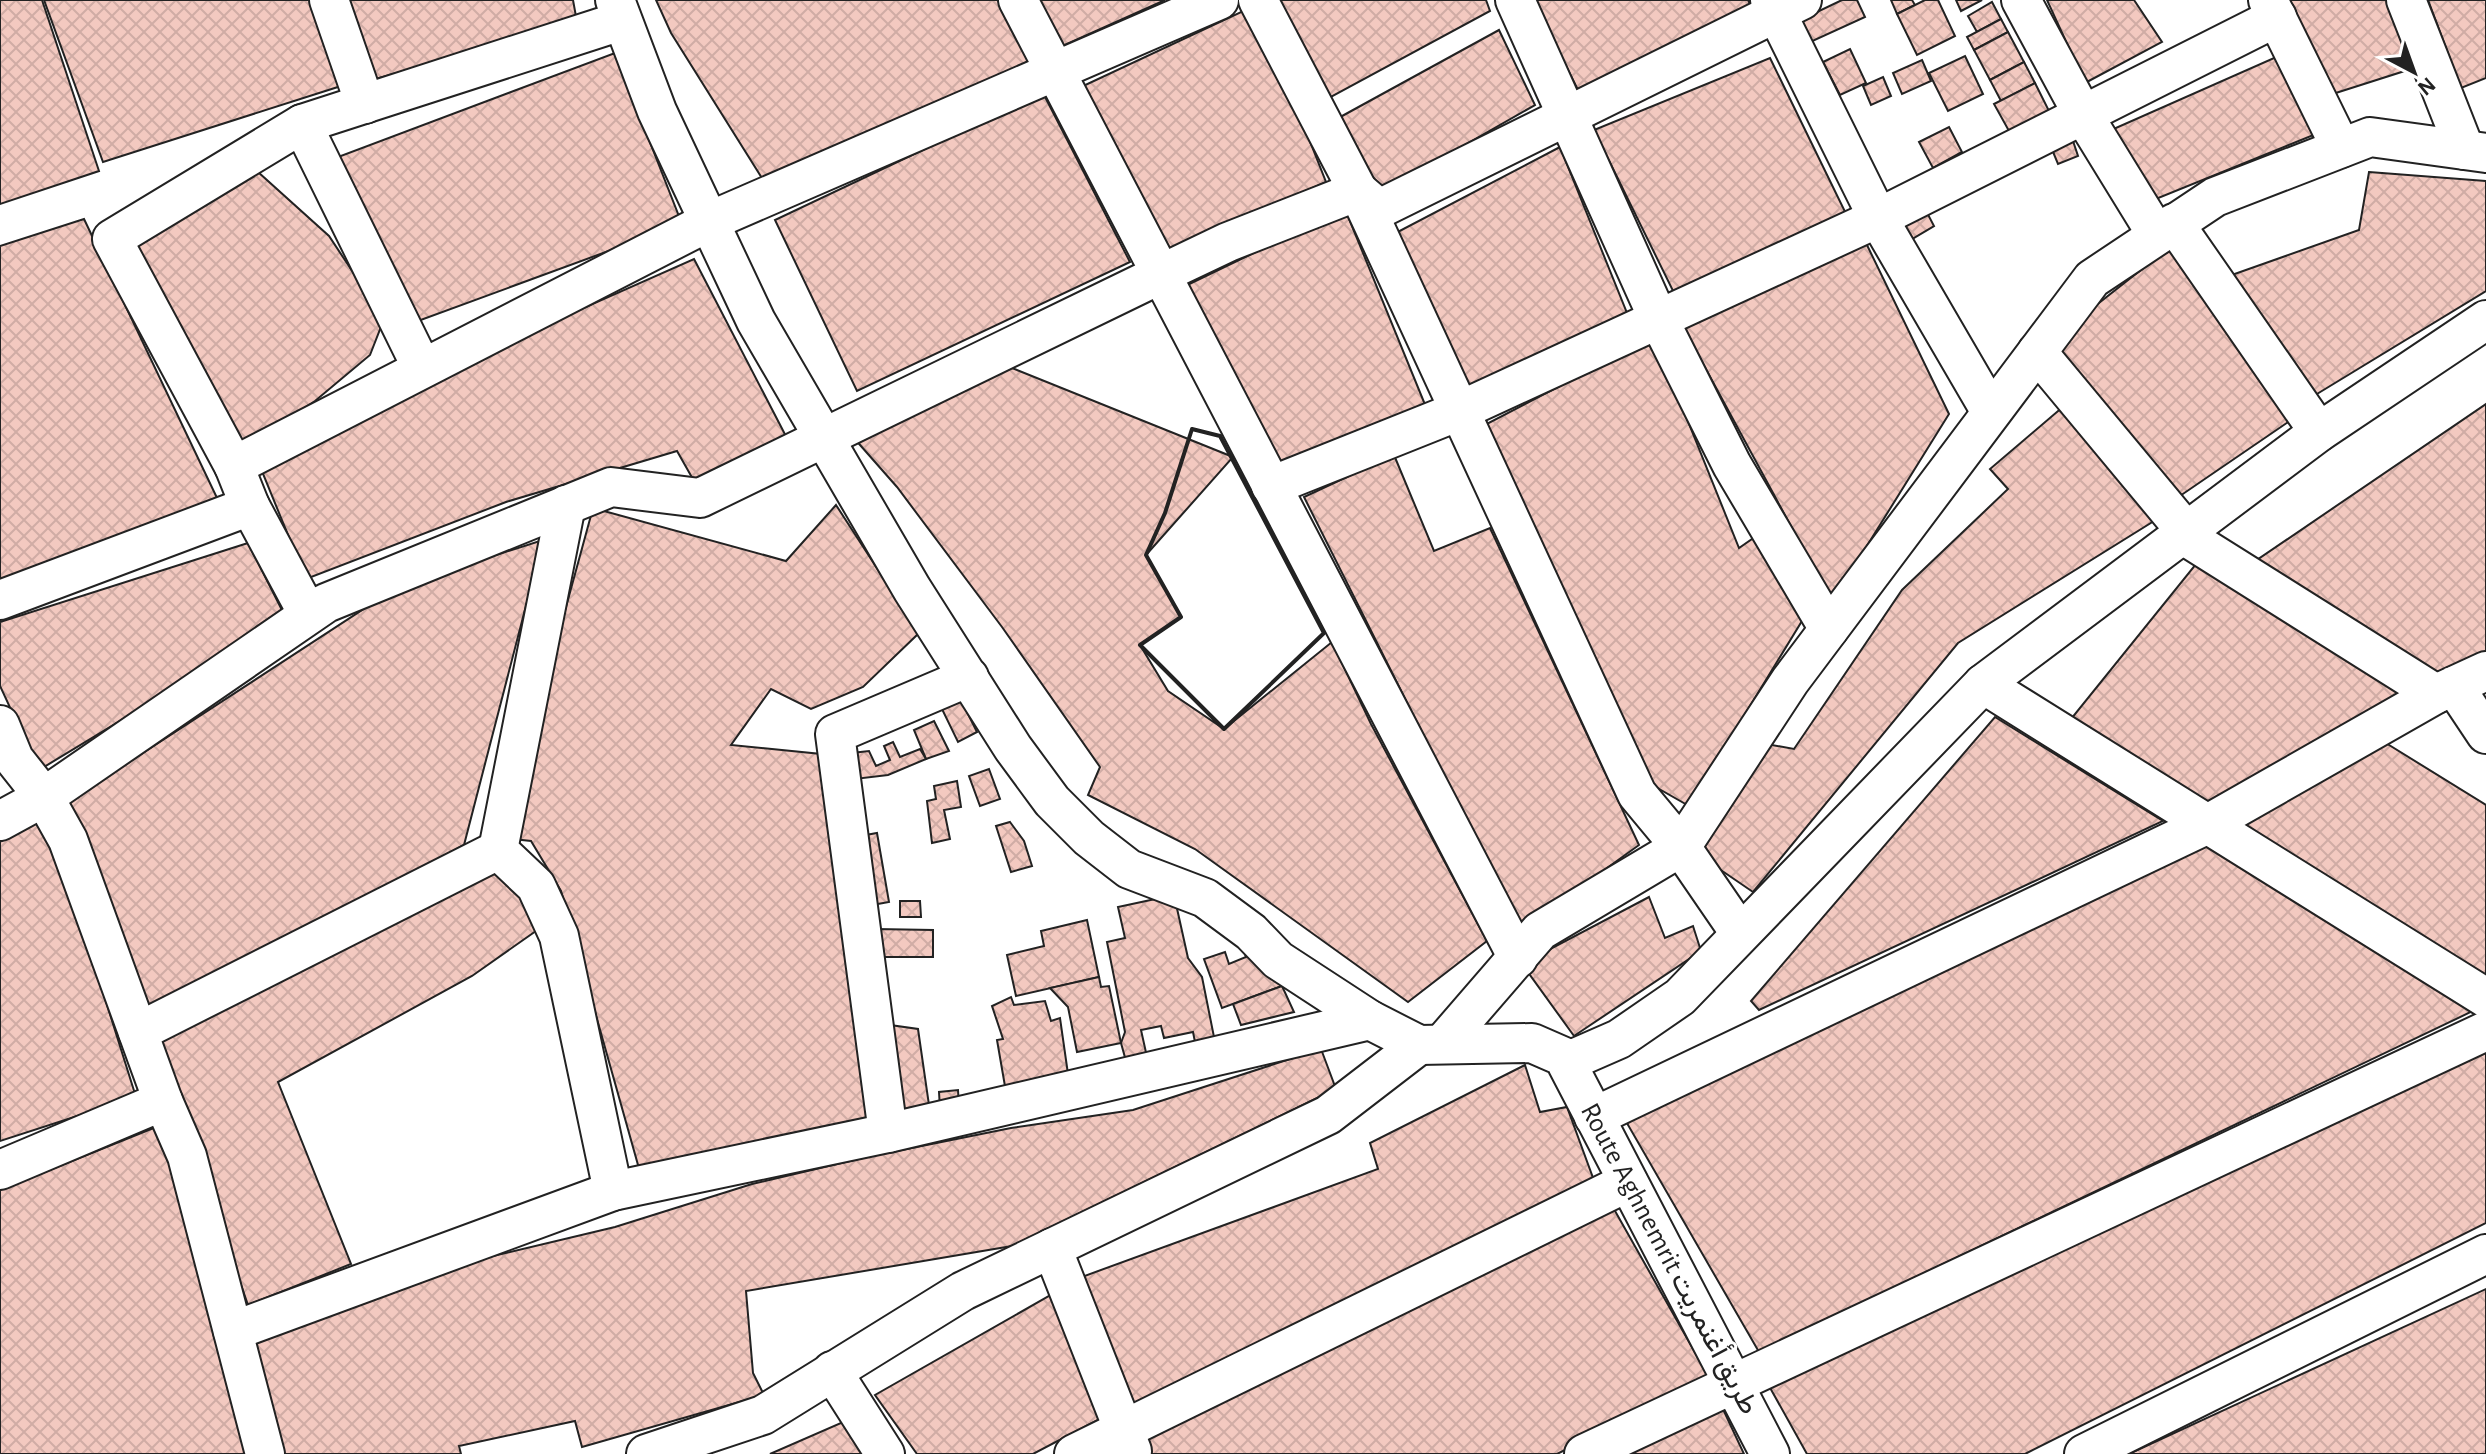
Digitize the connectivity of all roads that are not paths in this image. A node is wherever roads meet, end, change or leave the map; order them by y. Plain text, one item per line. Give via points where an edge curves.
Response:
1 (329, 0) edge
2 (1018, 0) edge
3 (1219, 0) edge
4 (1258, 0) edge
5 (1515, 0) edge
6 (2021, 0) edge
7 (2406, 0) edge
8 (1783, 4) edge
9 (2273, 9) edge
10 (618, 10) edge
11 (1054, 73) junction
12 (365, 104) junction
13 (2082, 113) junction
14 (1567, 116) junction
15 (302, 124) junction
16 (2341, 148) junction
17 (2476, 152) edge
18 (1358, 191) junction
19 (1878, 218) junction
20 (710, 221) junction
21 (2166, 229) junction
22 (1161, 274) junction
23 (1658, 318) junction
24 (2486, 320) edge
25 (2037, 352) junction
26 (422, 368) junction
27 (1459, 411) junction
28 (1991, 412) junction
29 (2319, 432) junction
30 (824, 438) junction
31 (234, 466) junction
32 (1271, 486) junction
33 (566, 505) junction
34 (250, 506) junction
35 (2183, 532) junction
36 (0, 600) edge
37 (308, 614) junction
38 (1829, 629) junction
39 (969, 677) junction
40 (1983, 684) junction
41 (2459, 684) edge
42 (0, 725) edge
43 (2486, 734) edge
44 (44, 797) junction
45 (0, 821) edge
46 (2206, 825) junction
47 (1681, 847) junction
48 (498, 850) junction
49 (1740, 933) junction
50 (1518, 958) junction
51 (2486, 998) edge
52 (1370, 1020) junction
53 (2486, 1031) edge
54 (138, 1032) junction
55 (1431, 1044) junction
56 (1569, 1062) junction
57 (163, 1101) junction
58 (1594, 1117) junction
59 (888, 1133) junction
60 (0, 1170) edge
61 (1628, 1182) junction
62 (613, 1191) junction
63 (1052, 1248) junction
64 (2486, 1254) edge
65 (233, 1331) junction
66 (832, 1371) junction
67 (1732, 1381) junction
68 (1128, 1442) edge
69 (265, 1454) edge
70 (646, 1454) edge
71 (885, 1454) edge
72 (1074, 1454) edge
73 (1584, 1454) edge
74 (1770, 1454) edge
75 (2084, 1454) edge

1 - 12 street
2 - 11 street
3 - 11 street
4 - 18 street
5 - 14 street
6 - 13 street
7 - 17 street
8 - 14 street
8 - 19 street
9 - 13 street
9 - 16 street
10 - 12 street
10 - 20 street via 657,111
11 - 20 street
11 - 22 street
12 - 15 street
13 - 19 street
13 - 21 street
14 - 18 street via 1379,209
14 - 23 street
15 - 26 street
15 - 31 street via 112,239
16 - 17 street via 2370,137
16 - 21 street via 2215,197
18 - 22 street
18 - 27 street
19 - 23 street
19 - 28 street
20 - 26 street
20 - 30 street via 756,321
21 - 25 street via 2092,279
21 - 29 street
22 - 30 street
22 - 32 street
23 - 27 street
23 - 38 street via 1732,465
24 - 29 street
25 - 28 street
25 - 35 street
26 - 31 street
27 - 32 street
27 - 47 street via 1637,794
28 - 38 street
29 - 35 street
30 - 33 street via 700,498 611,487
30 - 39 street
31 - 34 street
32 - 50 street
33 - 37 street
33 - 48 street
34 - 36 street
34 - 37 street
35 - 40 street
35 - 41 street
37 - 44 street
38 - 47 street
39 - 52 street via 1052,801 1089,838 1129,869 1205,898 1278,960
39 - 59 street via 835,734
40 - 46 street
40 - 49 street
41 - 43 street
41 - 46 street
42 - 44 street via 14,759
44 - 45 street
44 - 54 street via 68,840
46 - 51 street
46 - 58 street
47 - 49 street
47 - 50 street via 1540,931
48 - 54 street
48 - 62 street via 536,886 559,936
49 - 56 street via 1650,1021
50 - 55 street
52 - 55 street
52 - 59 street
53 - 67 street
54 - 57 street
55 - 56 street via 1532,1043
55 - 63 street via 1328,1115
56 - 58 street, Route Aghnemrit طريق أغنمريت
57 - 60 street
57 - 65 street via 187,1156
58 - 61 street, Route Aghnemrit طريق أغنمريت
59 - 62 street
61 - 67 street, Route Aghnemrit طريق أغنمريت
61 - 68 street
62 - 65 street
63 - 66 street via 963,1291
63 - 68 street
64 - 75 street
65 - 69 street
66 - 70 street via 763,1415
66 - 71 street
67 - 73 street
67 - 74 street, Route Aghnemrit طريق أغنمريت
68 - 72 street

